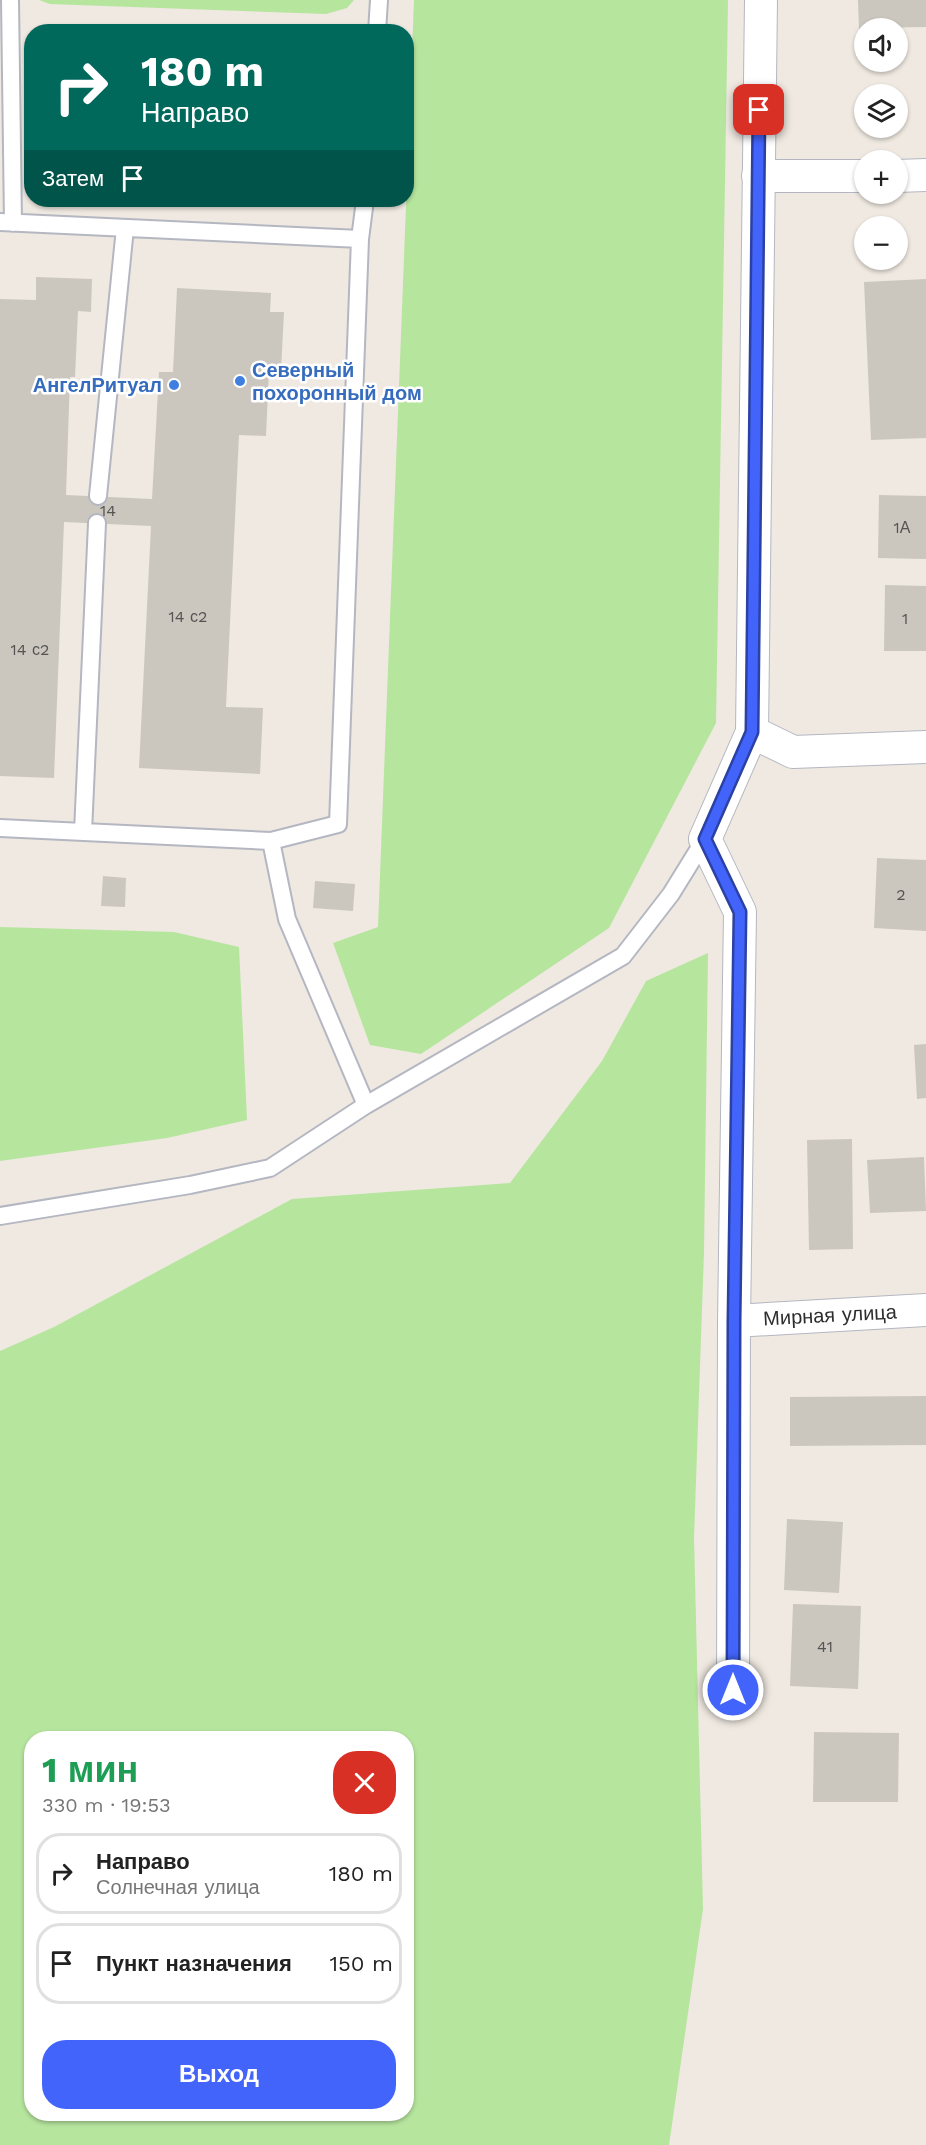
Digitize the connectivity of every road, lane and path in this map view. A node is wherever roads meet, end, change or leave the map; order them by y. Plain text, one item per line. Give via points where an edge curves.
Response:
1 (10, 0) edge
2 (379, 0) edge
3 (761, 0) edge
4 (378, 24) edge
5 (758, 176) junction
6 (854, 176) edge
7 (908, 176) edge
8 (926, 176) edge
9 (364, 207) edge
10 (6, 222) edge
11 (125, 228) junction
12 (360, 239) junction
13 (98, 496) dead end
14 (97, 523) dead end
15 (752, 732) junction
16 (926, 747) edge
17 (0, 828) edge
18 (83, 832) junction
19 (705, 839) junction
20 (271, 841) junction
21 (366, 1105) junction
22 (0, 1216) edge
23 (926, 1310) edge
24 (734, 1321) junction
25 (733, 1690) dead end

1 - 10 lane
2 - 4 lane
3 - 5 street
5 - 6 street
5 - 15 street
7 - 8 street
9 - 12 lane
10 - 11 lane
11 - 12 lane
11 - 13 lane
12 - 20 lane via 338,824
14 - 18 lane
15 - 16 street via 793,752
15 - 19 street
17 - 18 lane
18 - 20 lane
19 - 21 lane via 671,894 623,956
19 - 24 street via 740,912
20 - 21 lane via 287,919
21 - 22 lane via 270,1168
23 - 24 street, Мирная улица
24 - 25 street

